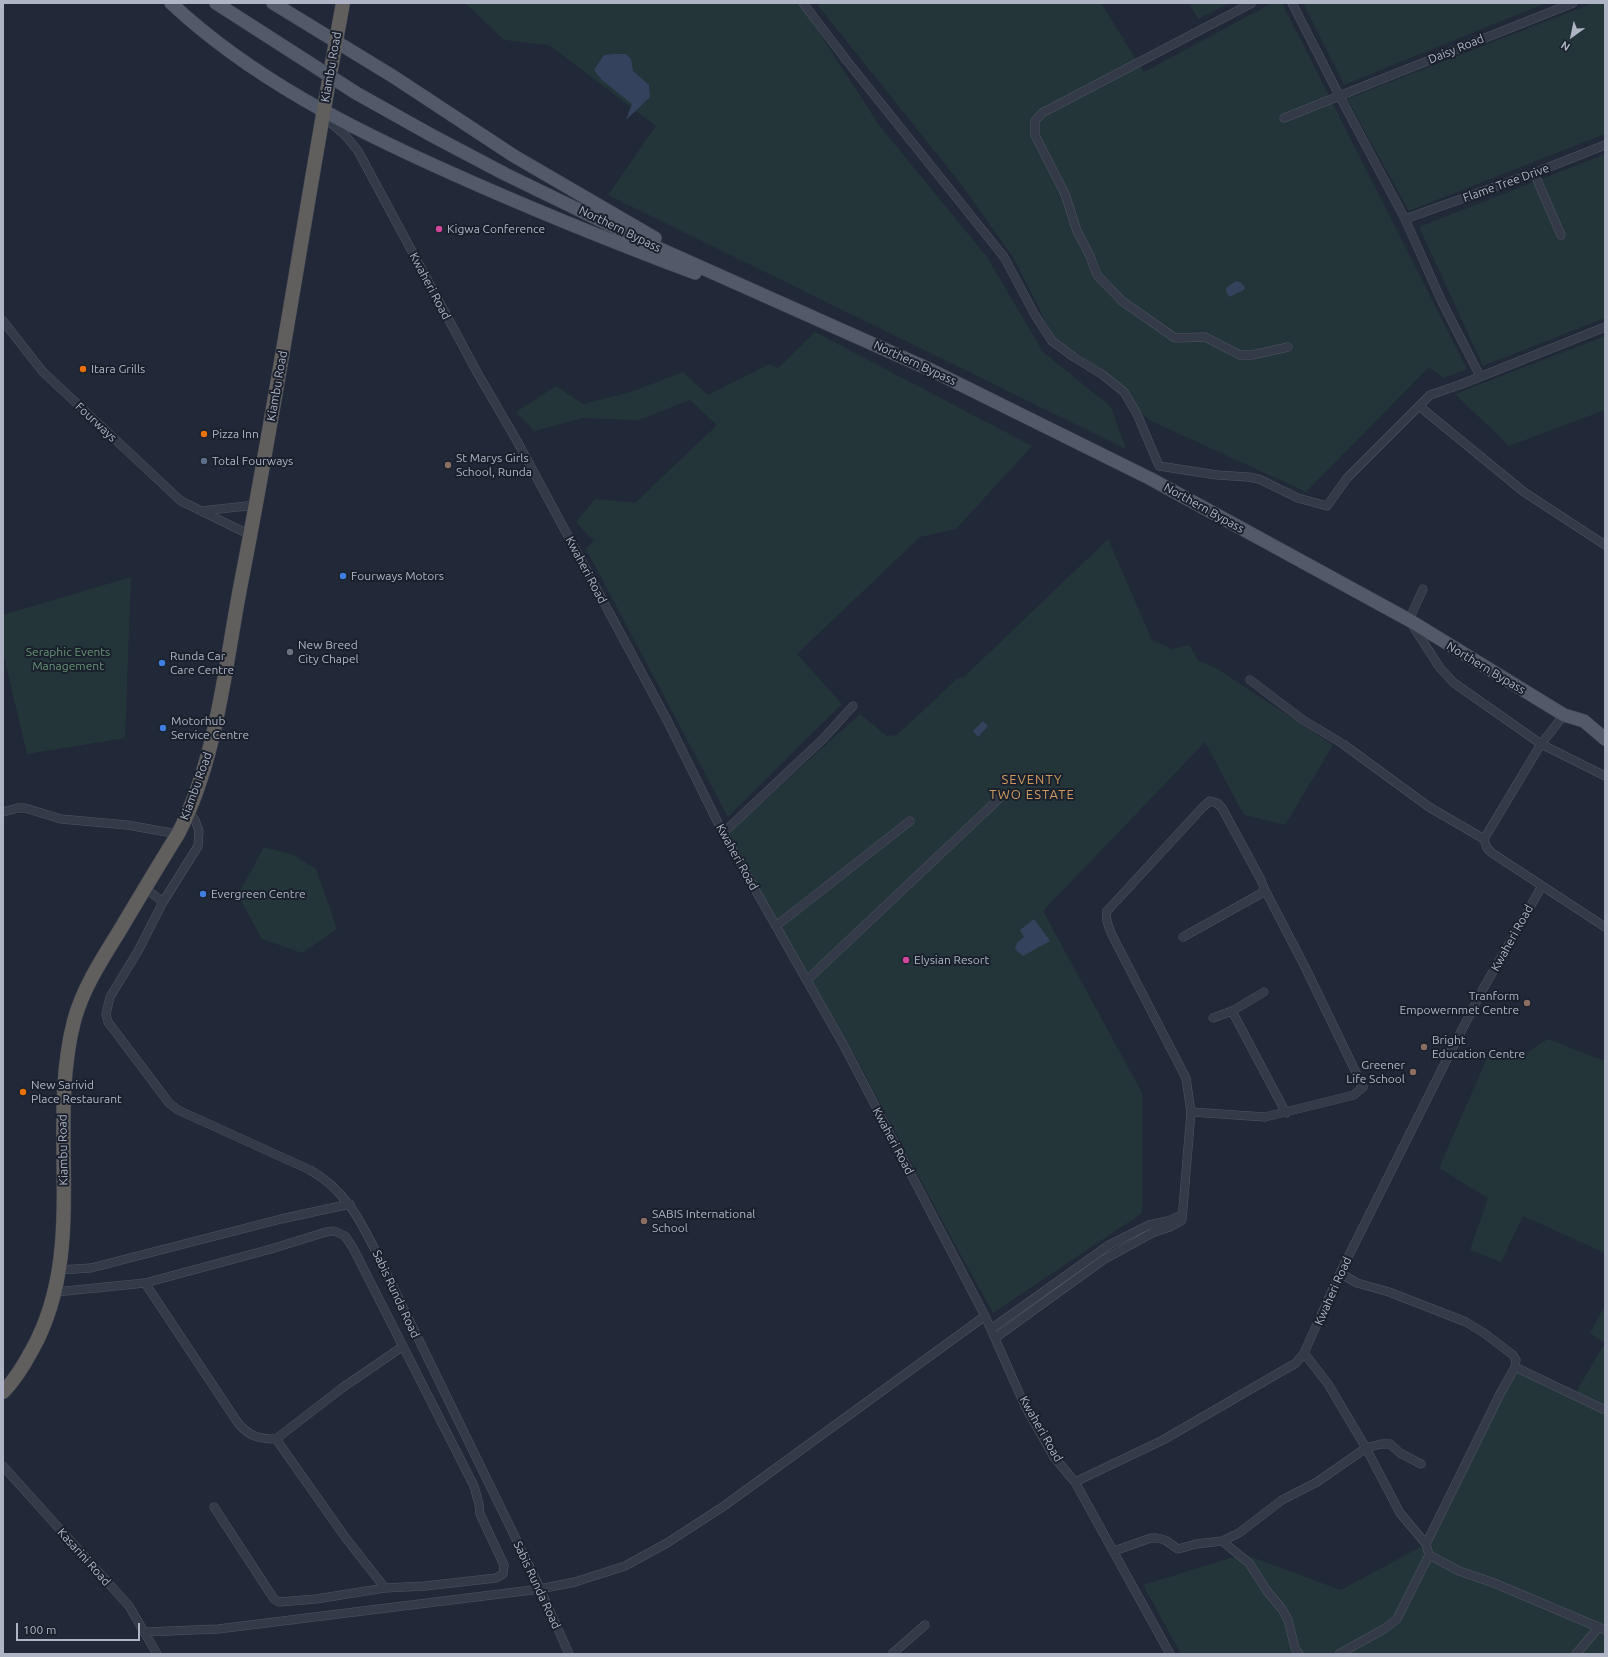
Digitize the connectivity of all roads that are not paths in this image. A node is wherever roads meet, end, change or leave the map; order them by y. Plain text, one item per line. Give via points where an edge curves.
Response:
1 (171, 3) edge
2 (216, 3) edge
3 (273, 3) edge
4 (343, 3) edge
5 (803, 3) edge
6 (1252, 3) edge
7 (1292, 3) edge
8 (1573, 3) edge
9 (336, 42) junction
10 (1339, 95) junction
11 (323, 113) junction
12 (1284, 118) dead end
13 (1605, 145) edge
14 (1534, 173) junction
15 (1405, 219) junction
16 (1561, 235) dead end
17 (694, 264) junction
18 (767, 296) junction
19 (3, 321) edge
20 (1605, 327) edge
21 (1288, 347) dead end
22 (1480, 376) junction
23 (1419, 406) junction
24 (1160, 466) junction
25 (1151, 479) junction
26 (256, 505) junction
27 (200, 511) junction
28 (250, 535) junction
29 (1605, 545) edge
30 (1422, 589) dead end
31 (1409, 620) junction
32 (1250, 680) dead end
33 (853, 706) dead end
34 (1564, 715) junction
35 (1605, 739) edge
36 (1541, 744) junction
37 (1605, 776) edge
38 (1004, 794) dead end
39 (3, 812) edge
40 (189, 813) junction
41 (910, 821) dead end
42 (723, 833) junction
43 (178, 834) junction
44 (1484, 839) junction
45 (1542, 886) junction
46 (145, 888) junction
47 (1264, 888) junction
48 (163, 902) junction
49 (776, 926) junction
50 (1605, 927) edge
51 (1183, 937) dead end
52 (808, 980) junction
53 (1264, 992) dead end
54 (1232, 1011) junction
55 (1213, 1018) dead end
56 (1191, 1112) junction
57 (1286, 1113) junction
58 (350, 1204) junction
59 (1183, 1214) junction
60 (1109, 1245) junction
61 (1114, 1253) junction
62 (60, 1270) junction
63 (1340, 1273) junction
64 (145, 1283) junction
65 (56, 1292) junction
66 (985, 1316) junction
67 (991, 1329) junction
68 (995, 1338) junction
69 (402, 1347) junction
70 (1304, 1353) junction
71 (1515, 1367) junction
72 (3, 1392) edge
73 (1605, 1410) edge
74 (276, 1439) junction
75 (1366, 1448) junction
76 (1421, 1464) dead end
77 (3, 1466) edge
78 (1075, 1482) junction
79 (214, 1507) dead end
80 (1222, 1541) junction
81 (1426, 1544) junction
82 (1114, 1551) junction
83 (1429, 1555) junction
84 (385, 1588) junction
85 (540, 1589) junction
86 (925, 1625) dead end
87 (1602, 1628) edge
88 (145, 1632) junction
89 (157, 1654) edge
90 (569, 1654) edge
91 (892, 1654) edge
92 (1170, 1654) edge
93 (1299, 1654) edge
94 (1339, 1654) edge
95 (1576, 1654) edge

1 - 11 main road via 238,57
2 - 17 main road, Northern Bypass, bridge via 356,93 431,135 505,174
3 - 9 main road
4 - 9 highway, Kiambu Road
5 - 24 street via 846,61 1004,256 1035,315 1052,341 1124,392 1137,414
6 - 21 street via 1042,114 1035,121 1035,135 1065,194 1077,231 1097,275 1122,301 1175,338 1205,337 1240,356
7 - 10 street
8 - 10 street, Daisy Road
9 - 11 highway, Kiambu Road
9 - 17 main road via 484,137
10 - 12 street, Daisy Road
10 - 15 street
11 - 18 main road via 499,195 711,280
11 - 26 highway, Kiambu Road
11 - 42 street, Kwaheri Road via 358,151 667,720
13 - 14 street, Flame Tree Drive
14 - 15 street, Flame Tree Drive
14 - 16 street
15 - 22 street via 1442,302
17 - 18 main road, Northern Bypass
18 - 25 main road, Northern Bypass via 931,370
19 - 27 street, Fourways via 43,372 181,501
20 - 22 street
22 - 23 street via 1430,395
23 - 24 street via 1347,478 1327,506 1298,498 1259,479
23 - 29 street via 1524,492
24 - 25 street
25 - 31 main road, Northern Bypass
26 - 27 street
26 - 28 highway, Kiambu Road
27 - 28 street, Fourways
28 - 40 highway, Kiambu Road via 208,759
30 - 31 street
31 - 34 main road, Northern Bypass
31 - 36 street via 1440,668 1454,683
32 - 44 street via 1429,807
33 - 42 street via 823,739
34 - 35 main road, Northern Bypass via 1584,721
34 - 36 street
36 - 37 street
36 - 44 street
38 - 52 street
39 - 43 street via 25,808 60,819 127,825
40 - 43 highway, Kiambu Road
40 - 48 street, Sabis Runda Road via 199,831 198,846
41 - 49 street
42 - 49 street, Kwaheri Road
43 - 46 highway, Kiambu Road
44 - 45 street via 1492,853
45 - 50 street
45 - 63 street, Kwaheri Road via 1462,1030
46 - 48 street
46 - 62 highway, Kiambu Road via 92,976 80,1002 71,1036 63,1085 64,1218
47 - 51 street via 1262,893
47 - 56 street via 1222,808 1210,801 1107,911 1106,918 1113,937 1186,1078
47 - 57 street via 1363,1087 1354,1095
48 - 58 street, Sabis Runda Road via 138,951 110,997 106,1014 108,1022 169,1103 178,1110 310,1170 329,1182
49 - 52 street, Kwaheri Road
52 - 66 street, Kwaheri Road
53 - 54 street
54 - 55 street
54 - 57 street
56 - 57 street via 1256,1118
56 - 59 street
58 - 62 street via 91,1268
58 - 85 street, Sabis Runda Road via 359,1217
59 - 60 street via 1168,1221 1149,1225
59 - 61 street via 1182,1220 1170,1227
60 - 61 street
60 - 67 street
61 - 68 street
62 - 65 highway, Kiambu Road
63 - 70 street, Kwaheri Road
63 - 71 street via 1357,1283 1389,1292 1466,1322 1513,1355 1516,1360
64 - 65 street
64 - 69 street via 334,1231 345,1236 353,1248
64 - 74 street via 245,1431 262,1439
65 - 72 highway, Kiambu Road via 38,1339 22,1370
66 - 67 street, Kwaheri Road
66 - 85 street via 724,1506 667,1543 625,1566 575,1582
67 - 68 street, Kwaheri Road
68 - 78 street, Kwaheri Road via 1025,1406 1054,1457
69 - 74 street via 342,1388
69 - 84 street via 474,1486 480,1514 504,1570 501,1577 496,1578
70 - 75 street via 1328,1384
70 - 78 street, Kwaheri Road via 1296,1363 1163,1440
71 - 73 street
71 - 81 street
74 - 84 street via 345,1537
75 - 76 street via 1390,1444 1400,1453
75 - 80 street via 1317,1482 1282,1500 1239,1533
75 - 81 street via 1400,1513
77 - 88 street, Kasarini Road via 128,1606
78 - 82 street
79 - 84 street via 276,1601 316,1599
80 - 82 street via 1178,1549 1162,1539 1151,1538
80 - 93 street via 1249,1563 1282,1609
81 - 83 street
82 - 92 street
83 - 87 street via 1459,1571
83 - 94 street via 1397,1619
85 - 88 street via 218,1629
85 - 90 street, Sabis Runda Road
86 - 91 street
87 - 95 street
88 - 89 street, Kasarini Road

